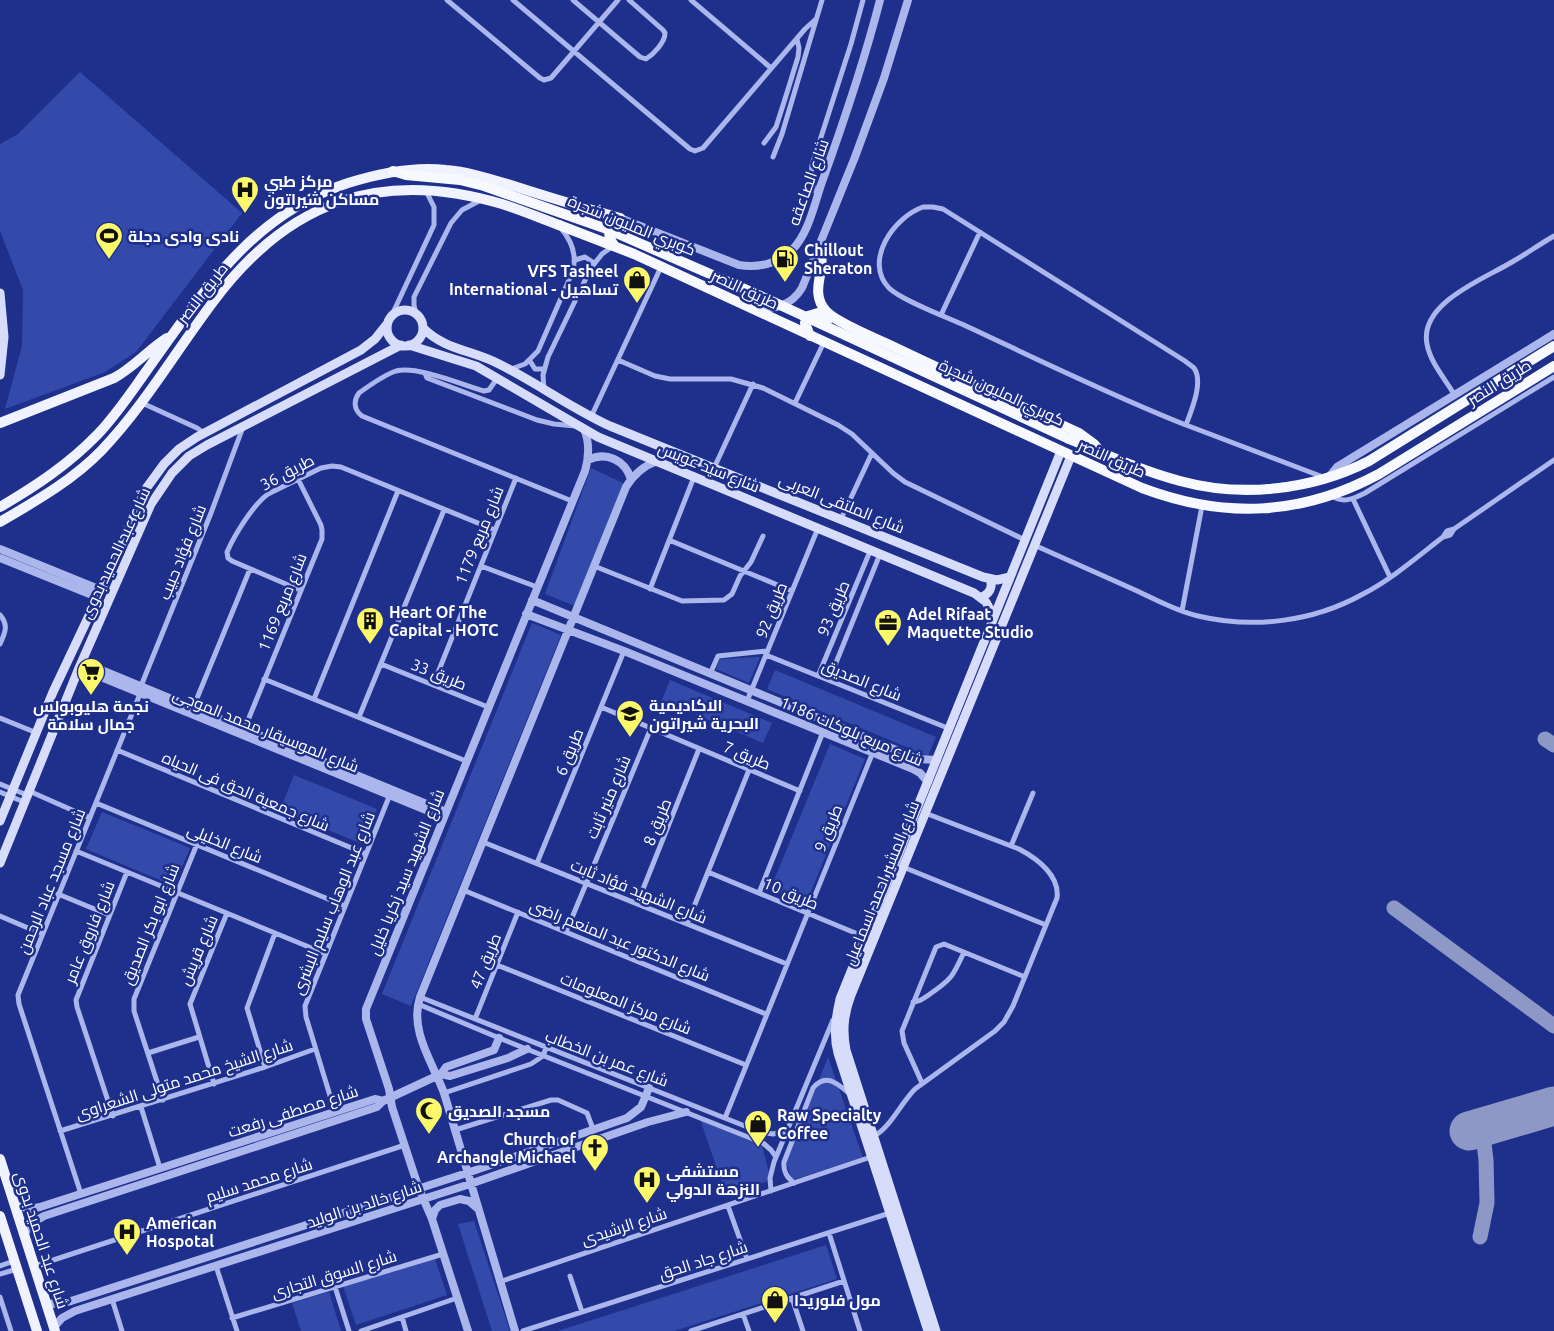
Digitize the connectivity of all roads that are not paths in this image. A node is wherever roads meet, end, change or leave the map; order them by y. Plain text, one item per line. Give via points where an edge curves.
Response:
1 (447, 0) edge
2 (513, 0) edge
3 (573, 0) edge
4 (618, 0) edge
5 (629, 0) edge
6 (691, 0) edge
7 (822, 0) edge
8 (863, 0) edge
9 (880, 0) edge
10 (908, 0) edge
11 (816, 19) junction
12 (599, 22) junction
13 (797, 38) junction
14 (574, 51) junction
15 (771, 68) junction
16 (764, 143) dead end
17 (772, 157) dead end
18 (393, 172) junction
19 (425, 191) junction
20 (818, 195) junction
21 (484, 200) junction
22 (620, 218) junction
23 (558, 225) junction
24 (980, 232) junction
25 (1554, 236) edge
26 (614, 245) junction
27 (818, 250) junction
28 (575, 260) junction
29 (594, 263) junction
30 (661, 267) junction
31 (0, 293) edge
32 (749, 308) junction
33 (416, 314) junction
34 (941, 315) junction
35 (837, 319) junction
36 (389, 320) junction
37 (422, 328) junction
38 (1554, 334) edge
39 (173, 335) junction
40 (810, 336) junction
41 (434, 338) junction
42 (824, 342) junction
43 (404, 345) junction
44 (1554, 346) edge
45 (424, 350) junction
46 (618, 360) junction
47 (530, 361) junction
48 (1554, 366) edge
49 (508, 369) junction
50 (544, 369) junction
51 (425, 373) junction
52 (0, 374) edge
53 (498, 377) junction
54 (1554, 378) edge
55 (753, 384) junction
56 (1533, 385) junction
57 (544, 390) junction
58 (1454, 394) junction
59 (141, 402) junction
60 (795, 403) junction
61 (591, 418) junction
62 (0, 423) edge
63 (1186, 425) junction
64 (244, 427) junction
65 (581, 428) junction
66 (204, 433) junction
67 (1068, 439) joint
68 (1061, 451) junction
69 (1100, 451) junction
70 (872, 453) junction
71 (1071, 456) junction
72 (588, 460) junction
73 (1554, 460) edge
74 (657, 461) junction
75 (714, 468) junction
76 (1053, 470) junction
77 (1064, 474) junction
78 (694, 477) junction
79 (516, 478) junction
80 (1327, 478) junction
81 (298, 479) junction
82 (631, 479) junction
83 (398, 491) junction
84 (1330, 494) junction
85 (1354, 499) junction
86 (572, 501) junction
87 (1202, 506) junction
88 (0, 507) edge
89 (444, 510) junction
90 (841, 519) junction
91 (0, 522) edge
92 (818, 528) junction
93 (495, 530) junction
94 (762, 536) dead end
95 (669, 540) junction
96 (1025, 540) junction
97 (1034, 545) junction
98 (0, 549) edge
99 (871, 549) junction
100 (880, 553) junction
101 (0, 558) edge
102 (481, 566) junction
103 (594, 566) junction
104 (250, 569) junction
105 (744, 571) junction
106 (1010, 577) junction
107 (1390, 577) junction
108 (990, 579) junction
109 (537, 587) junction
110 (650, 589) junction
111 (300, 590) junction
112 (792, 591) junction
113 (99, 594) junction
114 (981, 597) junction
115 (532, 600) junction
116 (1182, 611) junction
117 (526, 614) junction
118 (0, 615) edge
119 (994, 617) junction
120 (573, 618) junction
121 (568, 631) junction
122 (0, 644) edge
123 (624, 650) junction
124 (767, 653) junction
125 (381, 664) junction
126 (81, 665) junction
127 (710, 674) junction
128 (818, 676) junction
129 (264, 679) junction
130 (974, 679) junction
131 (829, 680) junction
132 (433, 685) junction
133 (141, 690) junction
134 (751, 691) junction
135 (314, 699) junction
136 (747, 701) junction
137 (488, 707) junction
138 (601, 707) junction
139 (192, 711) junction
140 (359, 717) junction
141 (0, 718) edge
142 (820, 719) junction
143 (834, 724) junction
144 (650, 728) junction
145 (950, 729) junction
146 (243, 732) junction
147 (823, 732) junction
148 (37, 733) junction
149 (699, 749) junction
150 (117, 750) junction
151 (873, 752) junction
152 (937, 760) junction
153 (466, 761) junction
154 (749, 770) junction
155 (928, 782) junction
156 (0, 784) edge
157 (800, 791) junction
158 (0, 792) edge
159 (391, 792) junction
160 (12, 793) junction
161 (1034, 793) dead end
162 (27, 796) junction
163 (96, 803) junction
164 (925, 812) junction
165 (444, 815) junction
166 (1, 817) edge
167 (90, 818) junction
168 (483, 842) junction
169 (196, 844) junction
170 (1011, 846) junction
171 (76, 851) junction
172 (366, 854) junction
173 (0, 863) edge
174 (537, 864) junction
175 (903, 866) junction
176 (127, 872) junction
177 (708, 872) junction
178 (586, 883) junction
179 (463, 890) junction
180 (177, 892) junction
181 (759, 893) junction
182 (58, 894) junction
183 (637, 904) junction
184 (345, 906) junction
185 (518, 912) junction
186 (227, 913) junction
187 (807, 913) junction
188 (110, 915) junction
189 (0, 916) edge
190 (687, 924) junction
191 (1046, 925) junction
192 (566, 932) junction
193 (275, 933) junction
194 (42, 934) junction
195 (865, 937) junction
196 (964, 952) junction
197 (326, 954) junction
198 (786, 964) junction
199 (497, 965) junction
200 (1025, 977) junction
201 (419, 1000) junction
202 (913, 1002) junction
203 (838, 1010) junction
204 (766, 1014) junction
205 (475, 1019) junction
206 (199, 1037) junction
207 (499, 1038) junction
208 (530, 1041) junction
209 (496, 1048) junction
210 (546, 1048) junction
211 (316, 1049) junction
212 (527, 1049) junction
213 (148, 1053) junction
214 (543, 1056) junction
215 (500, 1061) junction
216 (746, 1065) junction
217 (265, 1067) junction
218 (438, 1075) junction
219 (922, 1083) junction
220 (214, 1084) junction
221 (649, 1088) junction
222 (444, 1093) junction
223 (851, 1095) junction
224 (646, 1097) junction
225 (387, 1099) junction
226 (164, 1100) junction
227 (641, 1107) junction
228 (141, 1108) junction
229 (335, 1112) junction
230 (686, 1112) junction
231 (113, 1116) junction
232 (725, 1118) junction
233 (648, 1122) junction
234 (594, 1129) junction
235 (455, 1130) junction
236 (786, 1131) junction
237 (60, 1132) junction
238 (766, 1134) junction
239 (873, 1137) junction
240 (763, 1143) junction
241 (405, 1145) junction
242 (776, 1157) junction
243 (871, 1157) junction
244 (0, 1159) edge
245 (784, 1166) junction
246 (772, 1167) junction
247 (160, 1168) junction
248 (467, 1173) junction
249 (794, 1183) junction
250 (470, 1184) junction
251 (419, 1189) junction
252 (771, 1191) junction
253 (80, 1194) junction
254 (424, 1199) junction
255 (16, 1205) junction
256 (728, 1206) junction
257 (35, 1208) junction
258 (477, 1208) junction
259 (890, 1213) junction
260 (0, 1216) edge
261 (40, 1218) junction
262 (432, 1219) junction
263 (25, 1233) junction
264 (829, 1233) junction
265 (443, 1254) junction
266 (747, 1259) junction
267 (16, 1265) junction
268 (0, 1266) edge
269 (35, 1266) junction
270 (216, 1266) junction
271 (0, 1274) edge
272 (570, 1276) dead end
273 (844, 1281) junction
274 (500, 1282) junction
275 (335, 1287) junction
276 (0, 1297) edge
277 (458, 1298) junction
278 (792, 1298) junction
279 (112, 1299) junction
280 (46, 1303) junction
281 (923, 1303) junction
282 (61, 1304) junction
283 (582, 1312) junction
284 (743, 1314) junction
285 (66, 1316) junction
286 (402, 1317) junction
287 (232, 1318) junction
288 (54, 1329) edge
289 (11, 1331) edge
290 (37, 1331) edge
291 (122, 1331) edge
292 (237, 1331) edge
293 (349, 1331) edge
294 (361, 1331) edge
295 (406, 1331) edge
296 (468, 1331) edge
297 (515, 1331) edge
298 (523, 1331) edge
299 (692, 1331) edge
300 (749, 1331) edge
301 (803, 1331) edge
302 (860, 1331) edge
303 (928, 1331) edge
304 (936, 1331) edge

1 - 14 street via 542,79 550,78
2 - 14 street
3 - 12 street
4 - 12 street
5 - 12 street via 665,31 665,38 650,56 640,57
6 - 15 street
7 - 11 street
8 - 20 street via 812,165 811,177
9 - 20 street, شارع الصاعقه via 850,103
10 - 27 street, شارع الصاعقه via 867,126
11 - 13 street
11 - 17 street via 782,134
12 - 14 street
13 - 15 street
13 - 16 street via 798,58 776,127
14 - 15 street via 695,151 703,148
18 - 22 main road, طريق النصر via 432,168 470,173
18 - 39 main road, طريق النصر via 334,188 288,210 249,241 227,264
18 - 67 highway, كوبري المليون شجرة, bridge via 478,184 616,233 765,298
19 - 21 main road, طريق النصر
19 - 36 street via 434,207 434,225
19 - 59 main road, طريق النصر via 351,198 309,215 283,230 238,270
20 - 22 street, شارع الصاعقه via 796,245 777,260 759,266 733,263
21 - 23 main road, طريق النصر
21 - 33 street via 469,206 451,223 414,297
22 - 26 highway via 612,224 609,232
23 - 26 highway, طريق النصر
23 - 28 street via 569,239
24 - 34 street
24 - 34 street via 943,209 923,207 894,228 882,247 880,274 889,289
24 - 63 street via 1194,368 1196,393
25 - 58 street via 1454,297 1429,322 1426,343 1429,352
26 - 29 street
26 - 30 highway, طريق النصر
27 - 32 street, شارع الصاعقه via 802,288 793,299 776,308
27 - 35 highway via 822,258 817,287 819,300 825,311
28 - 29 street via 585,257
28 - 47 street via 541,345
29 - 50 street
30 - 32 highway, طريق النصر
30 - 46 street
31 - 52 main road via 4,337
32 - 40 highway, طريق النصر
33 - 36 main road via 405,310 397,312
33 - 37 main road
34 - 63 street
35 - 40 highway via 810,314 805,323
35 - 69 highway via 1079,434
36 - 43 main road via 387,332 390,339
36 - 66 main road, شارع عبد الحميد بدوى via 375,339 361,350
37 - 41 main road, شارع الملتقى العربى
37 - 43 main road via 418,339
38 - 58 street
39 - 62 main road via 114,378
39 - 88 main road, طريق النصر via 98,434 58,470
40 - 42 highway, طريق النصر
41 - 45 main road via 427,342
41 - 49 main road, شارع الملتقى العربى
42 - 60 street
42 - 68 highway, طريق النصر
43 - 45 main road, شارع سيد عويس
43 - 64 main road, شارع عبد الحميد بدوى
44 - 80 highway, طريق النصر via 1369,460
45 - 53 main road, شارع سيد عويس via 476,366
46 - 55 street via 670,379 732,379
46 - 61 street
47 - 49 street
47 - 50 street via 535,369
48 - 56 highway, طريق النصر
49 - 57 main road, شارع الملتقى العربى
50 - 57 street
51 - 53 street via 484,391 490,390
51 - 65 street via 427,378 537,420
51 - 79 street via 413,370 394,372 359,393 355,401 356,410 362,416
53 - 65 main road, شارع سيد عويس
54 - 56 street
55 - 60 street
55 - 75 street
56 - 84 highway, طريق النصر via 1379,474
56 - 85 street
57 - 61 main road, شارع الملتقى العربى
58 - 80 street via 1337,467
59 - 66 street
59 - 91 main road, طريق النصر via 100,452 72,476
60 - 70 street via 852,434
61 - 75 main road, شارع الملتقى العربى
63 - 80 street
64 - 126 main road, شارع عبد الحميد بدوى via 189,456 164,483 146,515
64 - 133 street, شارع فؤاد حبيب
65 - 72 street, شارع الشهيد سيد زكريا خليل via 588,444
65 - 74 main road, شارع سيد عويس
66 - 113 main road, شارع عبد الحميد بدوى via 175,452 150,481
67 - 69 highway, طريق النصر
68 - 71 highway, طريق النصر
68 - 76 main road, شارع المشير احمد اسماعيل
69 - 80 highway, طريق النصر via 1180,481 1224,489 1268,489
70 - 90 street
70 - 96 street via 905,482
71 - 77 main road, شارع المشير احمد اسماعيل
71 - 87 highway, طريق النصر via 1162,496
72 - 82 street via 602,456 616,460 624,466
72 - 86 street, شارع الشهيد سيد زكريا خليل
73 - 107 street
74 - 78 main road, شارع سيد عويس
74 - 82 street via 643,467
75 - 90 main road, شارع الملتقى العربى
76 - 77 main road via 1060,469
76 - 96 main road, شارع المشير احمد اسماعيل
77 - 97 main road, شارع المشير احمد اسماعيل
78 - 92 main road, شارع سيد عويس
78 - 95 street
79 - 86 street
79 - 93 street, شارع مربع 1179
81 - 83 street, طريق 36 via 321,468 334,466
81 - 104 street, طريق 36 via 268,494 258,503 228,550 230,560
81 - 111 street, شارع مربع 1169 via 322,533
82 - 103 street
83 - 89 street, طريق 36
83 - 135 street
84 - 85 street via 1341,500
84 - 87 highway, طريق النصر via 1276,507
85 - 107 street
86 - 109 street, شارع الشهيد سيد زكريا خليل
87 - 116 street
89 - 93 street, طريق 36
89 - 125 street
90 - 108 main road, شارع الملتقى العربى
92 - 99 main road, شارع سيد عويس
92 - 112 street, طريق 92
93 - 102 street, شارع مربع 1179
94 - 105 street
95 - 105 street
95 - 110 street
96 - 106 main road, شارع المشير احمد اسماعيل
97 - 116 street
97 - 130 main road, شارع المشير احمد اسماعيل
98 - 113 street
99 - 100 main road, شارع سيد عويس
99 - 128 street, طريق 93
100 - 114 main road, شارع سيد عويس
100 - 131 street, طريق 93
101 - 113 street
102 - 109 street
102 - 132 street, شارع مربع 1179
103 - 110 street
103 - 120 street
104 - 111 street, طريق 36
104 - 139 street
105 - 110 street via 732,594 724,600 682,602
105 - 112 street
106 - 108 main road, شارع الملتقى العربى
106 - 119 main road, شارع المشير احمد اسماعيل
107 - 116 street via 1364,594 1330,609 1273,622 1251,623
108 - 114 main road via 988,594
109 - 115 street, شارع الشهيد سيد زكريا خليل
111 - 129 street, شارع مربع 1169
112 - 124 street, طريق 92
113 - 148 main road, شارع عبد الحميد بدوى
114 - 119 main road
115 - 117 street, شارع الشهيد سيد زكريا خليل
115 - 120 street, شارع مربع بلوكات 1186
117 - 121 street, شارع مربع بلوكات 1186
117 - 137 street, شارع الشهيد سيد زكريا خليل
118 - 122 street via 6,627
119 - 130 main road, شارع المشير احمد اسماعيل
120 - 121 street
120 - 127 street, شارع مربع بلوكات 1186
121 - 123 street, شارع مربع بلوكات 1186
121 - 168 street
123 - 136 street, شارع مربع بلوكات 1186
123 - 138 street, طريق 6
124 - 127 street via 718,656
124 - 128 street, شارع الصديق
124 - 134 street, طريق 92
125 - 132 street, طريق 33
125 - 140 street
126 - 133 street, شارع الموسيقار محمد الموجى
126 - 162 main road, شارع عبد الحميد بدوى
127 - 134 street, شارع مربع بلوكات 1186
128 - 131 street, شارع الصديق
129 - 135 street
129 - 146 street, شارع مربع 1169
130 - 145 main road, شارع المشير احمد اسماعيل
130 - 164 main road, شارع المشير احمد اسماعيل
131 - 145 street, شارع الصديق
132 - 137 street, طريق 33
133 - 139 street, شارع الموسيقار محمد الموجى
133 - 150 street, شارع مسجد عباد الرحمن
134 - 136 street, طريق 92
134 - 142 street, شارع مربع بلوكات 1186
135 - 140 street
136 - 147 street, شارع مربع بلوكات 1186
137 - 153 street, شارع الشهيد سيد زكريا خليل
138 - 144 street, طريق 7
138 - 174 street, طريق 6
139 - 146 street, شارع الموسيقار محمد الموجى
140 - 153 street
141 - 148 street
142 - 143 street, شارع مربع بلوكات 1186
142 - 147 street
143 - 147 street
143 - 152 street, شارع مربع بلوكات 1186 via 918,759
144 - 149 street, طريق 7
144 - 178 street, شارع منير ثابت
145 - 152 main road, شارع المشير احمد اسماعيل
146 - 159 street, شارع الموسيقار محمد الموجى
147 - 151 street, شارع مربع بلوكات 1186
147 - 157 street
148 - 160 main road, شارع عبد الحميد بدوى
149 - 154 street, طريق 7
149 - 183 street, طريق 8
150 - 163 street, شارع مسجد عباد الرحمن
150 - 172 street, شارع جمعية الحق فى الحياه
151 - 155 street, شارع مربع بلوكات 1186 via 913,769
151 - 187 street, طريق 9
152 - 155 main road, شارع المشير احمد اسماعيل
153 - 165 street, شارع الشهيد سيد زكريا خليل
154 - 157 street, طريق 7
154 - 177 street
155 - 195 main road, شارع المشير احمد اسماعيل
156 - 160 street
157 - 181 street
158 - 160 street
159 - 165 street, شارع الموسيقار محمد الموجى
159 - 172 street, شارع عبد الوهاب سليم البشرى
160 - 162 street
160 - 166 main road, شارع عبد الحميد بدوى
161 - 170 street
162 - 167 street
162 - 173 main road, شارع عبد الحميد بدوى
163 - 167 street, شارع مسجد عباد الرحمن
163 - 169 street, شارع الخليلى
164 - 170 street
164 - 175 main road, شارع المشير احمد اسماعيل
165 - 225 street, شارع الشهيد سيد زكريا خليل via 366,1010
167 - 171 street, شارع مسجد عباد الرحمن
168 - 174 street, شارع الشهيد فؤاد ثابت
168 - 179 street
169 - 180 street, شارع ابو بكر الصديق
169 - 184 street, شارع الخليلى
170 - 191 street via 1034,857 1054,880 1057,898
171 - 176 street
171 - 182 street, شارع مسجد عباد الرحمن
172 - 184 street, شارع عبد الوهاب سليم البشرى
174 - 178 street, شارع الشهيد فؤاد ثابت
175 - 191 street
175 - 239 main road, شارع المشير احمد اسماعيل via 844,1018 846,1050
176 - 180 street
176 - 188 street, شارع فاروق عامر
177 - 181 street, طريق 10
177 - 190 street
178 - 183 street, شارع الشهيد فؤاد ثابت
178 - 192 street, شارع منير ثابت
179 - 185 street, شارع الدكتور عبد المنعم راضى
179 - 201 street
180 - 186 street
180 - 213 street, شارع ابو بكر الصديق via 134,1000 134,1011
181 - 187 street, طريق 10
182 - 188 street
182 - 194 street, شارع مسجد عباد الرحمن
183 - 190 street, شارع الشهيد فؤاد ثابت
184 - 197 street, شارع عبد الوهاب سليم البشرى
185 - 192 street, شارع الدكتور عبد المنعم راضى
185 - 199 street, طريق 47
186 - 193 street
186 - 206 street, شارع قريش via 190,1001
187 - 195 street, طريق 10
187 - 198 street, طريق 9
188 - 231 street, شارع فاروق عامر via 76,1004
189 - 194 street
190 - 198 street, شارع الشهيد فؤاد ثابت
191 - 200 street
192 - 204 street, شارع الدكتور عبد المنعم راضى
193 - 197 street
193 - 217 street via 247,1008
194 - 237 street, شارع مسجد عباد الرحمن via 18,1001
195 - 203 main road, شارع المشير احمد اسماعيل
196 - 200 street
196 - 202 street via 947,982
196 - 202 street via 944,944 936,947
197 - 211 street, شارع عبد الوهاب سليم البشرى via 305,1009
198 - 204 street, طريق 9
199 - 205 street, طريق 47
199 - 216 street, شارع مركز المعلومات
200 - 219 street via 1000,1027
201 - 205 street, شارع عمر بن الخطاب
201 - 207 street, شارع عمر بن الخطاب
201 - 218 street via 418,1029
202 - 219 street via 902,1035
203 - 223 main road, شارع المشير احمد اسماعيل via 836,1046
203 - 236 street, شارع المشير احمد اسماعيل
204 - 216 street, طريق 9
205 - 208 street, شارع عمر بن الخطاب
206 - 213 street
206 - 220 street, شارع قريش
207 - 209 street
207 - 212 street, شارع عمر بن الخطاب
208 - 210 street, شارع عمر بن الخطاب
208 - 212 street
209 - 215 street
209 - 218 street via 446,1067
210 - 214 street
210 - 221 street, شارع عمر بن الخطاب
211 - 217 street, شارع الشيخ محمد متولى الشعراوى
211 - 229 street, شارع عبد الوهاب سليم البشرى
212 - 214 street, شارع عمر بن الخطاب
212 - 215 street
213 - 226 street, شارع ابو بكر الصديق
214 - 222 street via 531,1064
214 - 224 street, شارع عمر بن الخطاب
215 - 218 street via 450,1076
216 - 232 street, طريق 9
217 - 220 street, شارع الشيخ محمد متولى الشعراوى
218 - 222 street
218 - 225 street
219 - 239 street via 883,1130
220 - 226 street, شارع الشيخ محمد متولى الشعراوى
221 - 224 street
221 - 232 street, شارع عمر بن الخطاب
222 - 235 street
223 - 243 main road, شارع المشير احمد اسماعيل
223 - 245 street via 830,1080 816,1085 808,1098
224 - 227 street
224 - 230 street, شارع عمر بن الخطاب
225 - 229 street, شارع مصطفى رفعت via 375,1099
225 - 241 street, شارع الشهيد سيد زكريا خليل
225 - 261 street, شارع مصطفى رفعت via 377,1107
226 - 228 street, شارع الشيخ محمد متولى الشعراوى
227 - 233 street via 647,1113
227 - 234 street, شارع خالد بن الوليد via 628,1118
228 - 231 street, شارع الشيخ محمد متولى الشعراوى
228 - 247 street
229 - 247 street, شارع مصطفى رفعت
230 - 233 street, شارع خالد بن الوليد
230 - 240 street, شارع عمر بن الخطاب
231 - 237 street, شارع الشيخ محمد متولى الشعراوى
232 - 238 street, شارع عمر بن الخطاب
233 - 250 street, شارع خالد بن الوليد
234 - 235 street via 587,1113 555,1099
234 - 248 street, شارع خالد بن الوليد
235 - 248 street
236 - 238 street, شارع عمر بن الخطاب
236 - 242 street, شارع المشير احمد اسماعيل
237 - 253 street, شارع مسجد عباد الرحمن
238 - 240 street via 767,1139
239 - 281 main road, شارع المشير احمد اسماعيل
240 - 242 street, شارع عمر بن الخطاب
241 - 251 street, شارع الشهيد سيد زكريا خليل
241 - 269 street, شارع محمد سليم
242 - 246 street, شارع المشير احمد اسماعيل
243 - 249 street, شارع الرشيدى
243 - 259 main road, شارع المشير احمد اسماعيل
244 - 255 main road, شارع عبد الحميد بدوى
245 - 246 street via 780,1170
245 - 249 street via 788,1178
246 - 252 street, شارع المشير احمد اسماعيل
247 - 253 street, شارع مصطفى رفعت
248 - 250 street
248 - 251 street, شارع خالد بن الوليد
249 - 252 street, شارع الرشيدى
250 - 254 street, شارع خالد بن الوليد
250 - 258 street
251 - 254 street, شارع الشهيد سيد زكريا خليل
251 - 282 street, شارع خالد بن الوليد
252 - 256 street, شارع الرشيدى
253 - 257 street, شارع مصطفى رفعت
254 - 262 street, شارع الشهيد سيد زكريا خليل
254 - 270 street, شارع خالد بن الوليد
255 - 257 street, شارع مصطفى رفعت
255 - 263 main road, شارع عبد الحميد بدوى
256 - 266 street
256 - 274 street, شارع الرشيدى
257 - 261 street via 35,1215
258 - 262 street via 460,1199 440,1205
258 - 274 street
259 - 264 street, شارع جاد الحق
259 - 281 main road, شارع المشير احمد اسماعيل
260 - 267 main road, شارع عبد الحميد بدوى
261 - 263 street, شارع مصطفى رفعت
262 - 265 street, شارع الشهيد سيد زكريا خليل
263 - 269 main road, شارع عبد الحميد بدوى
264 - 266 street, شارع جاد الحق
264 - 273 street
265 - 275 street, شارع السوق التجارى
265 - 277 street, شارع الشهيد سيد زكريا خليل
266 - 283 street, شارع جاد الحق
267 - 268 street
267 - 271 street
267 - 290 main road, شارع عبد الحميد بدوى
269 - 280 main road, شارع عبد الحميد بدوى
270 - 279 street, شارع خالد بن الوليد
270 - 287 street
272 - 283 street
273 - 278 street
273 - 302 street
274 - 297 street
275 - 287 street, شارع السوق التجارى
275 - 293 street
276 - 289 street
277 - 286 street
277 - 296 street, شارع الشهيد سيد زكريا خليل
278 - 284 street
278 - 301 street
279 - 285 street, شارع خالد بن الوليد
279 - 291 street
280 - 282 street, شارع خالد بن الوليد
280 - 288 main road, شارع عبد الحميد بدوى
281 - 303 main road, شارع المشير احمد اسماعيل
281 - 304 main road, شارع المشير احمد اسماعيل
282 - 285 street
283 - 298 street, شارع جاد الحق
284 - 299 street
284 - 300 street
285 - 288 street, شارع خالد بن الوليد
286 - 294 street
286 - 295 street
287 - 292 street

